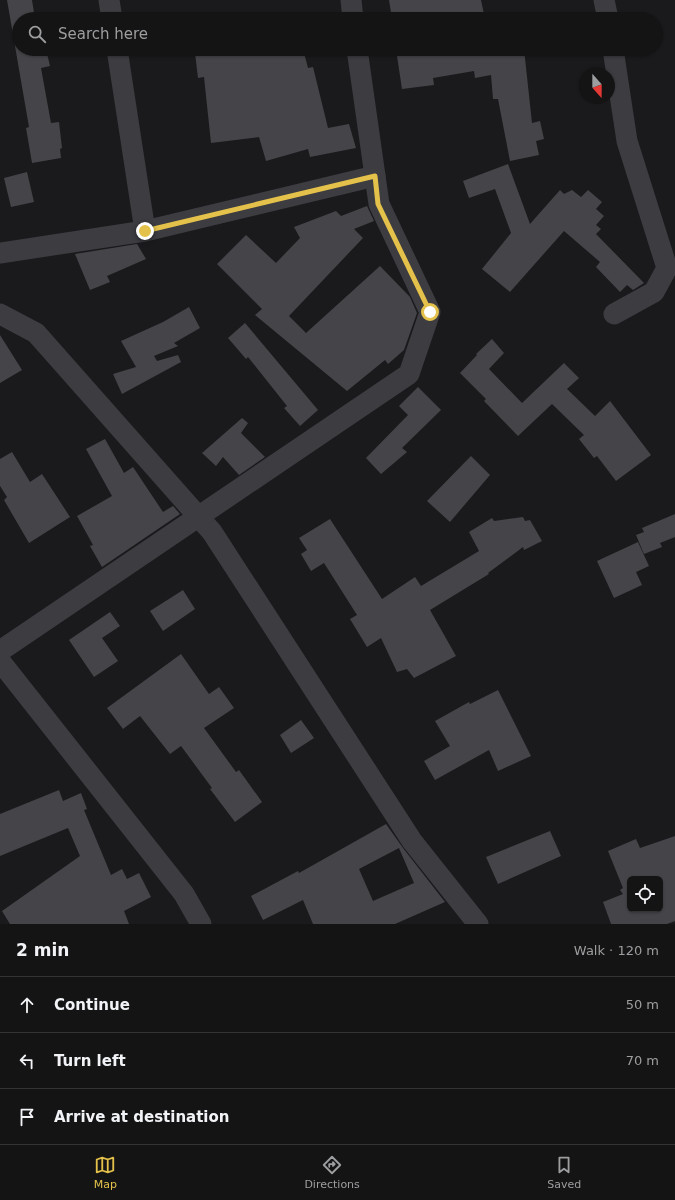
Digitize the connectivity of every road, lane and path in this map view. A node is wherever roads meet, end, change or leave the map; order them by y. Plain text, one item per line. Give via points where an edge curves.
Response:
1 (109, 0) edge
2 (351, 0) edge
3 (604, 0) edge
4 (111, 12) edge
5 (353, 12) edge
6 (607, 12) edge
7 (118, 56) edge
8 (359, 56) edge
9 (614, 56) edge
10 (375, 176) junction
11 (145, 231) junction
12 (0, 253) edge
13 (0, 314) edge
14 (614, 314) dead end
15 (198, 517) junction
16 (0, 651) edge
17 (0, 661) edge
18 (201, 924) edge
19 (478, 924) edge

1 - 4 street
2 - 5 street
3 - 6 street
7 - 11 street
8 - 10 street
9 - 14 street via 627,141 667,268 654,292
10 - 11 street
10 - 15 street via 378,204 430,312 409,374
11 - 12 street
13 - 15 street via 36,333
15 - 16 street
15 - 19 street via 212,532 412,841
17 - 18 street via 184,894

